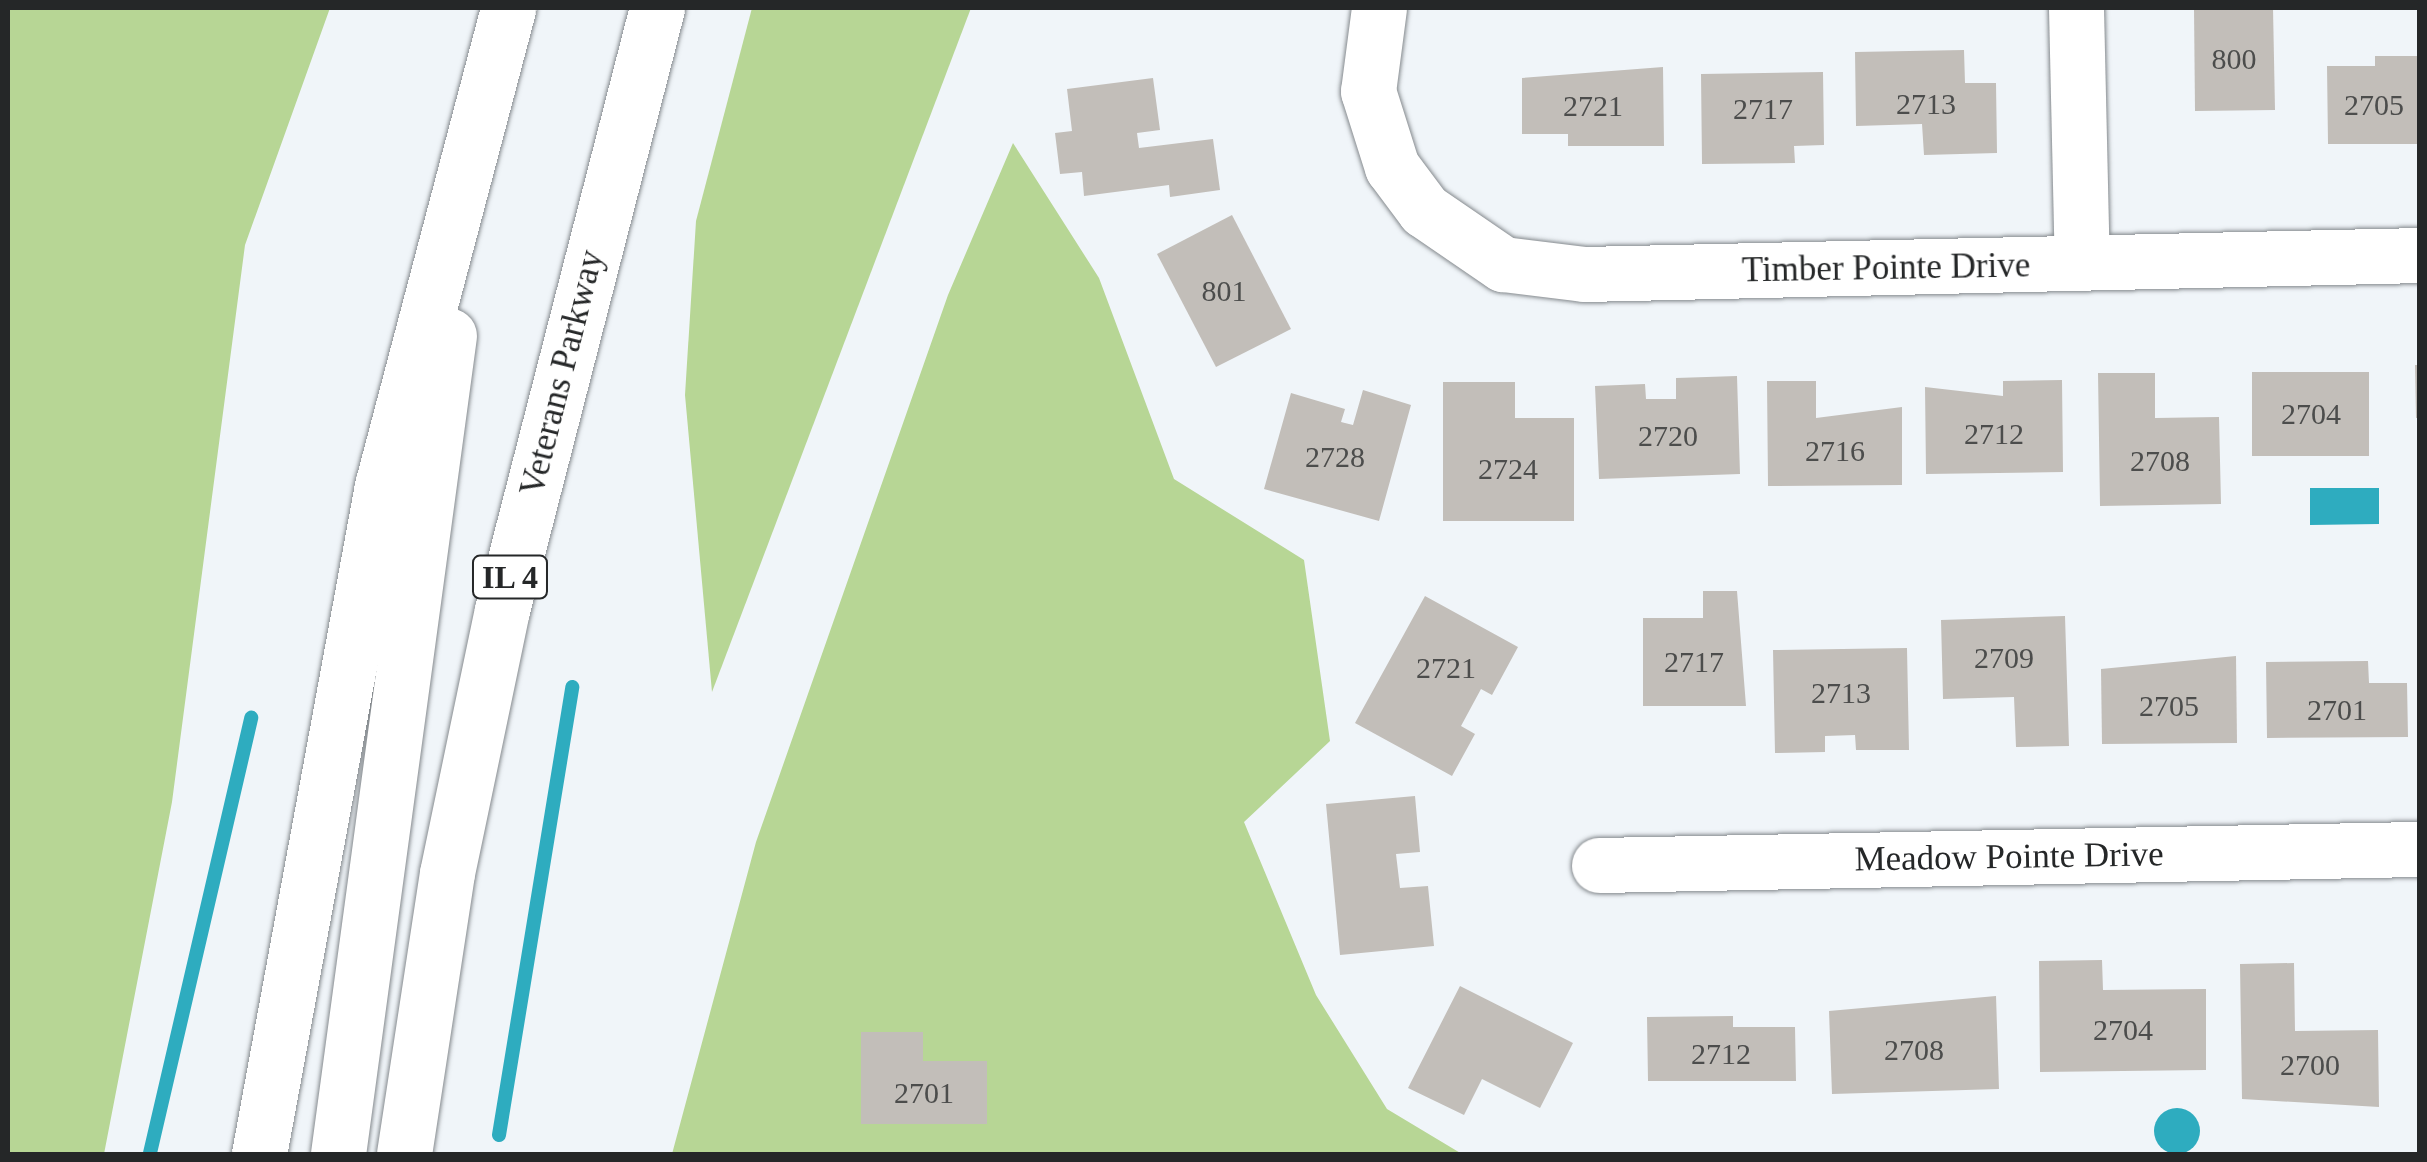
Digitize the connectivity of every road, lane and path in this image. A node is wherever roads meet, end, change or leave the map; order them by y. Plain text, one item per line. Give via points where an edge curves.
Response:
1 (508, 8) edge
2 (658, 8) edge
3 (1379, 8) edge
4 (2076, 8) edge
5 (463, 167) junction
6 (2420, 256) edge
7 (2082, 263) junction
8 (2420, 849) edge
9 (1599, 865) dead end
10 (418, 1038) junction
11 (263, 1129) edge
12 (234, 1154) edge
13 (338, 1154) edge
14 (404, 1154) edge
15 (432, 1154) edge

1 - 5 main road
2 - 10 main road, Veterans Parkway / IL 4 via 502,610
3 - 7 main road, Timber Pointe Drive via 1368,91 1392,166 1460,242 1544,273
4 - 7 main road
5 - 11 main road via 382,486
5 - 13 main road via 443,399
6 - 7 main road, Timber Pointe Drive
8 - 9 main road, Meadow Pointe Drive
10 - 14 main road, Veterans Parkway / IL 4
10 - 15 main road
11 - 12 main road

